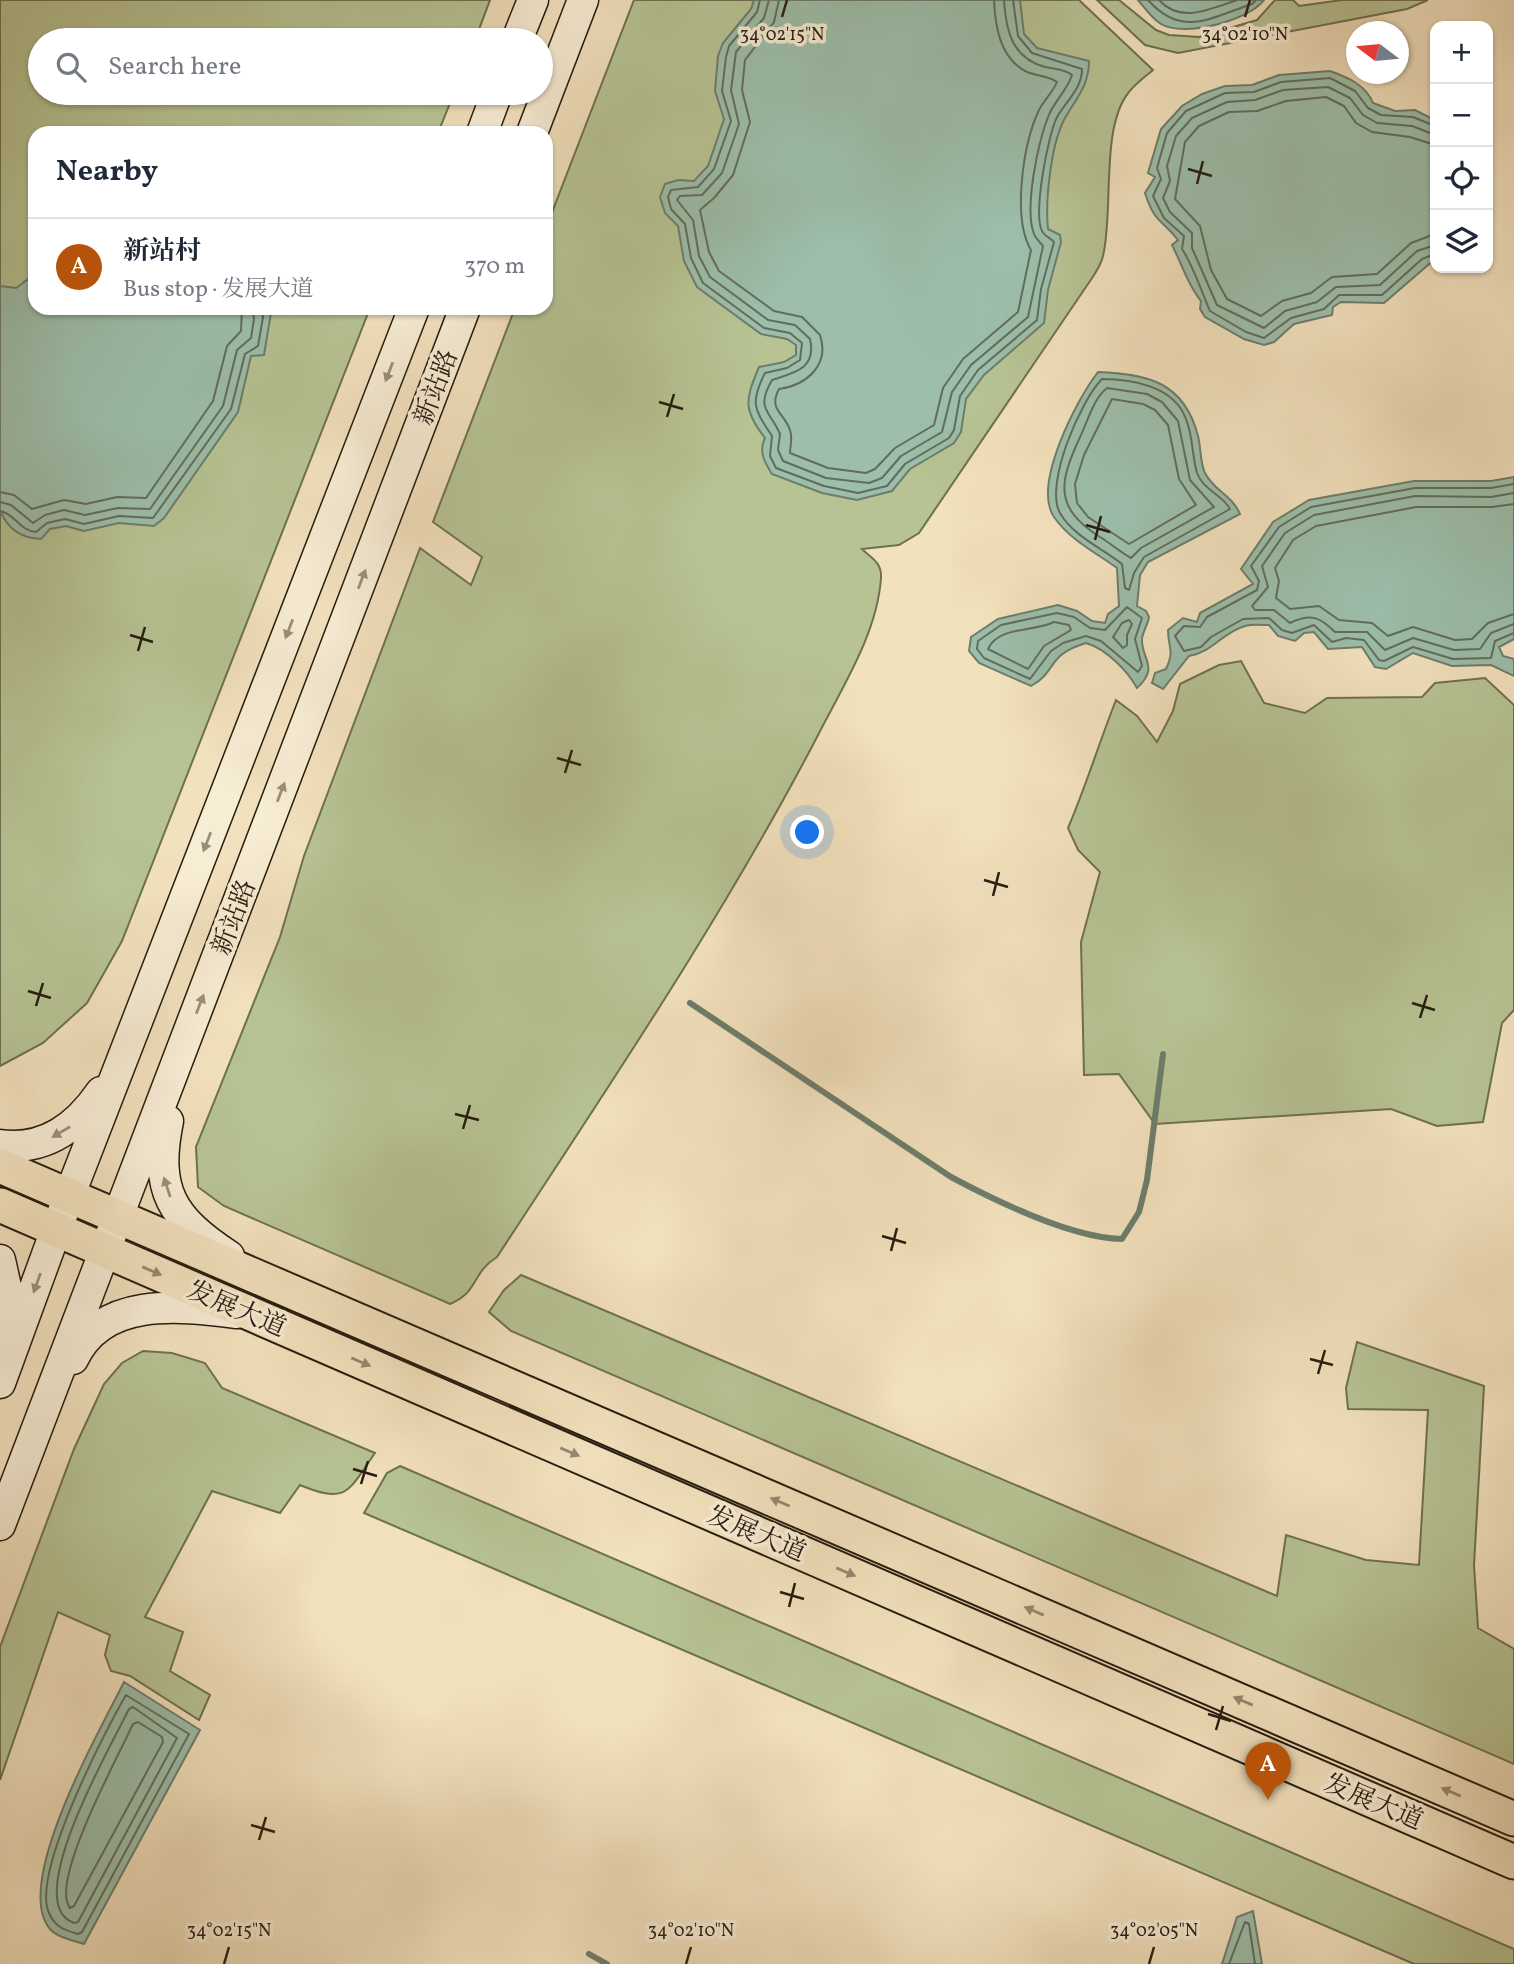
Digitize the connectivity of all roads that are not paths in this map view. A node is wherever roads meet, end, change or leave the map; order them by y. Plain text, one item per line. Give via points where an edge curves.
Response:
1 (533, 0) edge
2 (583, 0) edge
3 (522, 28) edge
4 (553, 78) edge
5 (492, 105) edge
6 (543, 105) edge
7 (484, 126) edge
8 (535, 126) edge
9 (411, 315) edge
10 (462, 315) edge
11 (139, 1016) junction
12 (184, 1045) junction
13 (0, 1144) edge
14 (0, 1166) edge
15 (69, 1196) junction
16 (0, 1205) edge
17 (118, 1217) junction
18 (56, 1230) junction
19 (104, 1250) junction
20 (0, 1260) edge
21 (267, 1281) junction
22 (251, 1314) junction
23 (0, 1359) edge
24 (0, 1383) edge
25 (24, 1461) junction
26 (0, 1525) edge
27 (1514, 1819) edge
28 (1514, 1862) edge

1 - 3 street
2 - 4 street
5 - 7 street
6 - 8 street
9 -> 11 street, 新站路
12 -> 10 street, 新站路
11 -> 13 street via 103,1089 84,1116 44,1142
11 - 15 street, 新站路
12 - 17 street, 新站路
21 -> 12 street via 206,1241 179,1217 163,1184 162,1151
14 - 15 main road, 发展大道
15 - 17 main road, 发展大道
15 - 18 street, 新站路
16 - 18 main road, 发展大道
17 - 19 street, 新站路
17 - 21 main road, 发展大道
18 - 19 main road, 发展大道
18 -> 24 street, 新站路
19 -> 22 main road, 发展大道
19 - 25 street, 新站路
20 - 23 street via 10,1305
27 -> 21 main road, 发展大道
22 - 25 street via 134,1310 91,1331 80,1344
22 -> 28 main road, 发展大道
25 - 26 street, 新站路

